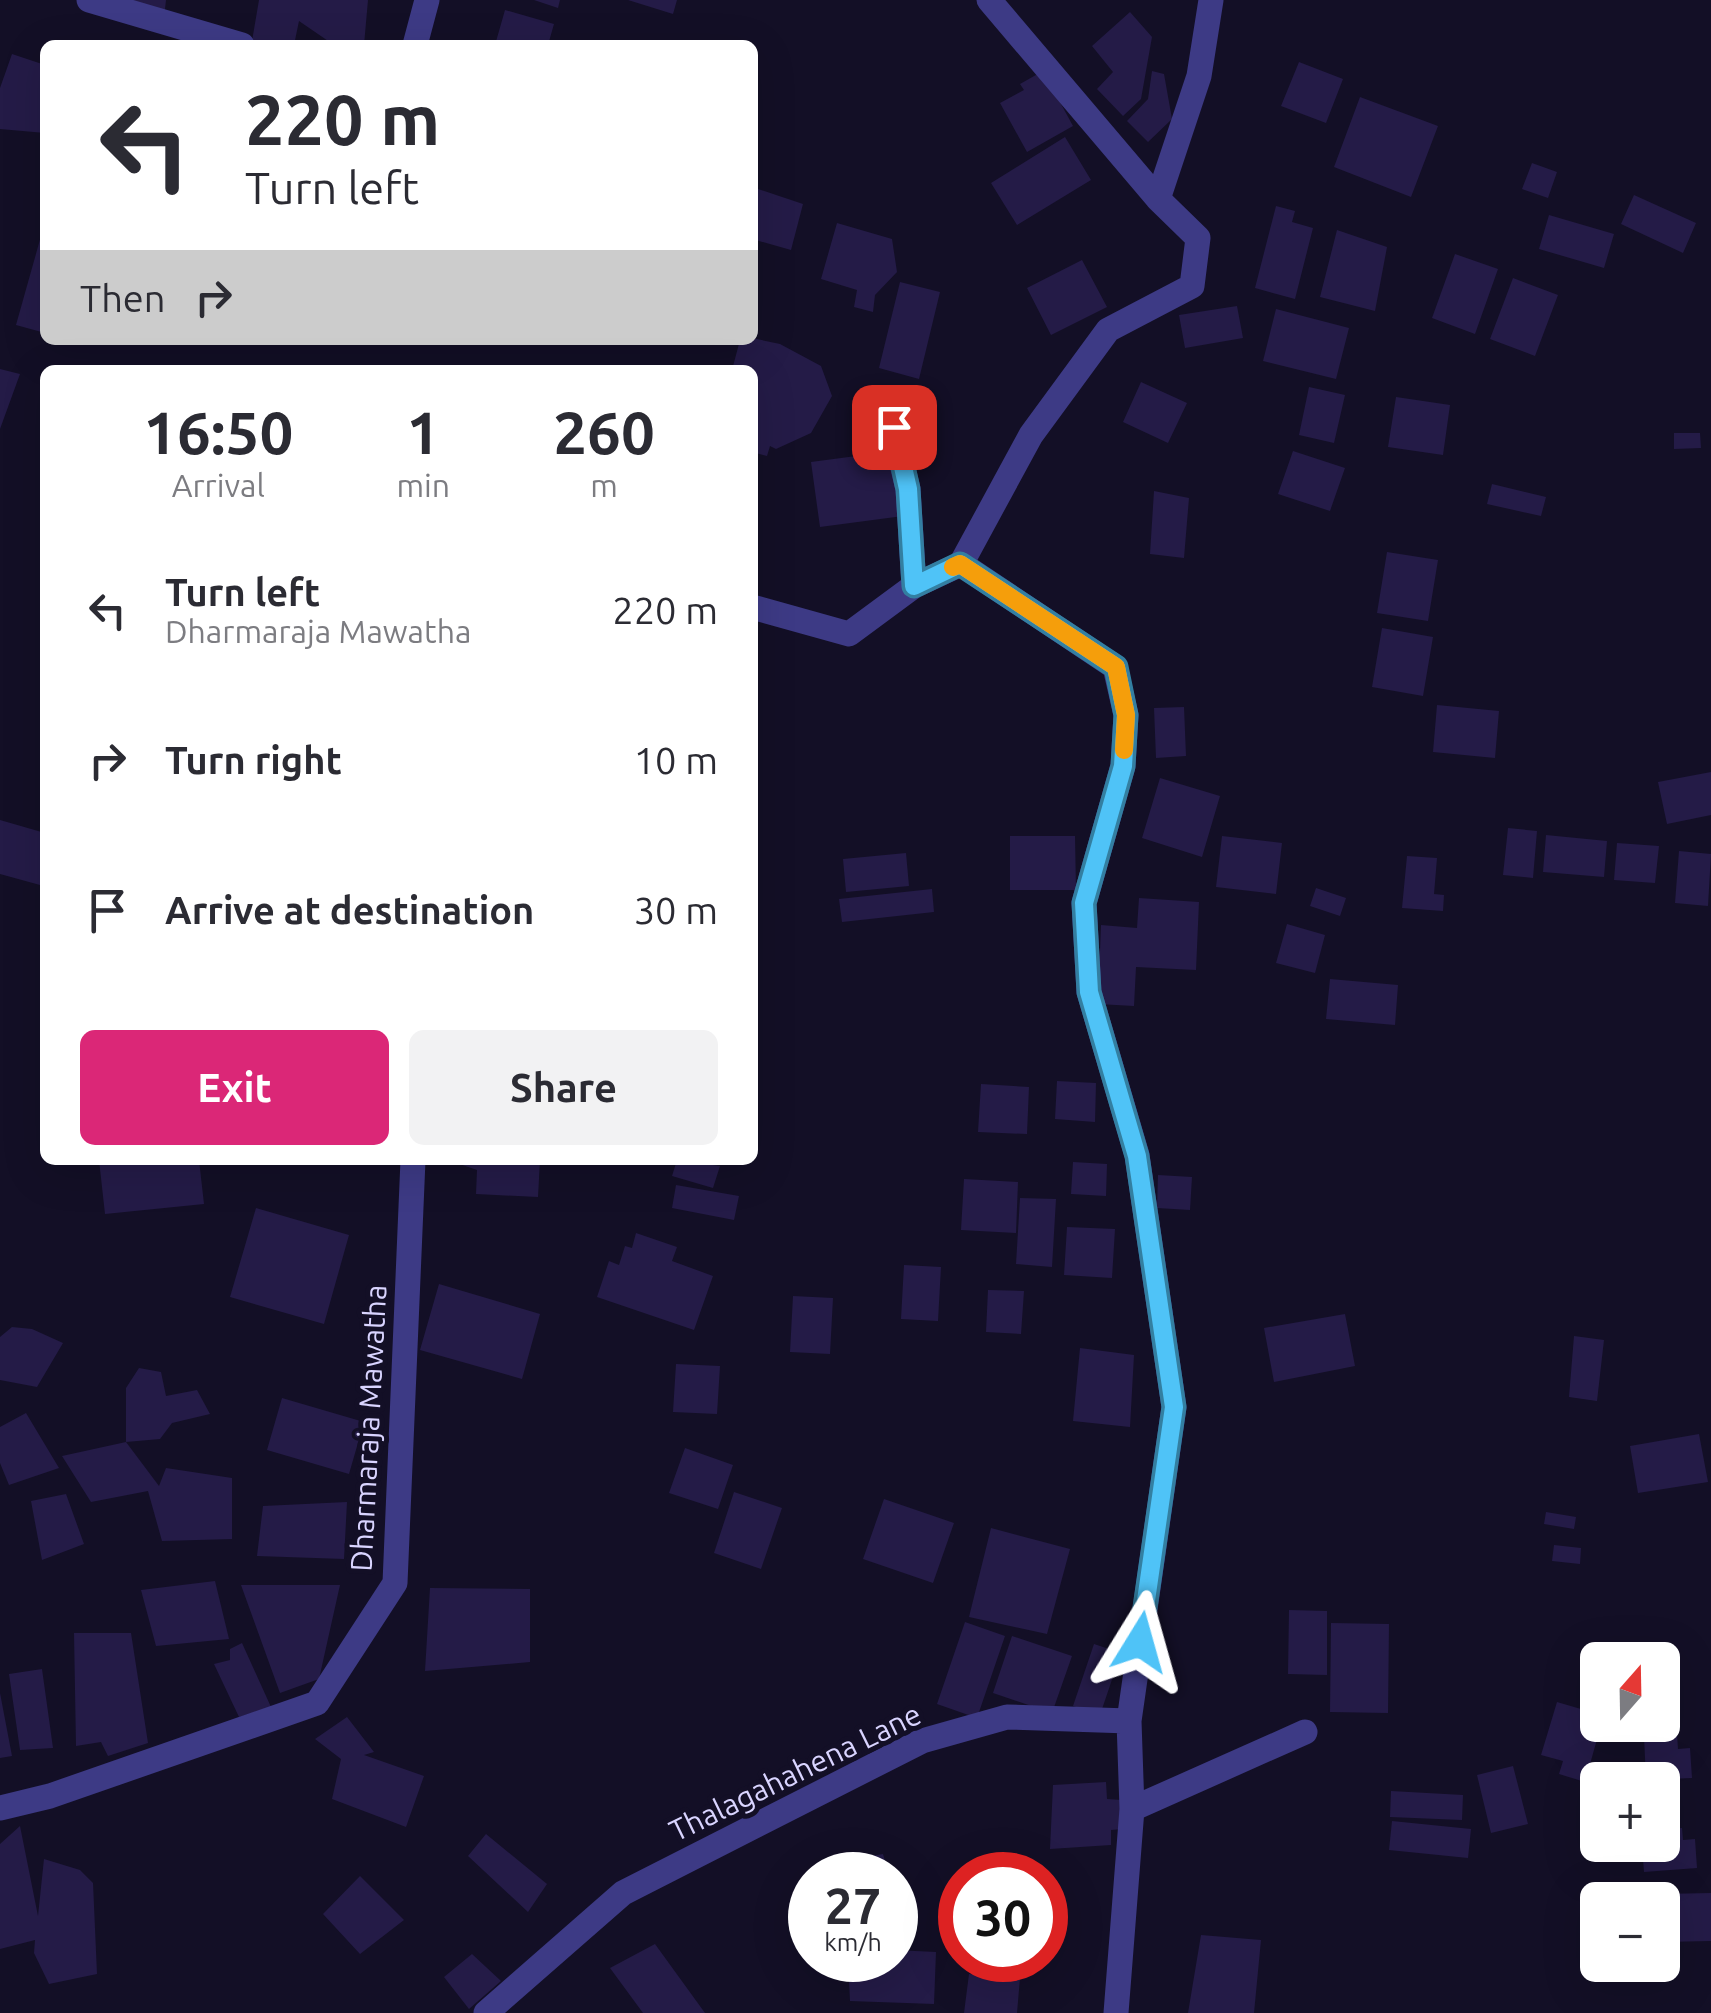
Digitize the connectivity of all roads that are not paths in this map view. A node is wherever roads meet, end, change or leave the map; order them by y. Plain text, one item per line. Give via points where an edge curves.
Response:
1 (88, 0) edge
2 (428, 0) edge
3 (988, 0) edge
4 (1211, 0) edge
5 (225, 40) edge
6 (416, 40) edge
7 (1158, 198) junction
8 (894, 427) dead end
9 (960, 564) junction
10 (914, 586) junction
11 (758, 609) edge
12 (413, 1165) edge
13 (1129, 1721) junction
14 (1305, 1732) dead end
15 (0, 1808) edge
16 (1132, 1809) junction
17 (486, 2013) edge
18 (1116, 2013) edge

1 - 5 street
2 - 6 street
3 - 7 street
4 - 7 street via 1199,76
7 - 9 street via 1198,238 1192,286 1108,330 1031,435
8 - 10 street via 908,489
9 - 10 street
9 - 13 street via 1116,667 1126,715 1123,766 1084,903 1089,992 1137,1156 1174,1407
10 - 11 street via 848,634
12 - 15 street, Dharmaraja Mawatha via 395,1583 316,1703
13 - 16 street
13 - 17 street, Thalagahahena Lane via 1007,1717 922,1741 623,1894
14 - 16 street
16 - 18 street

